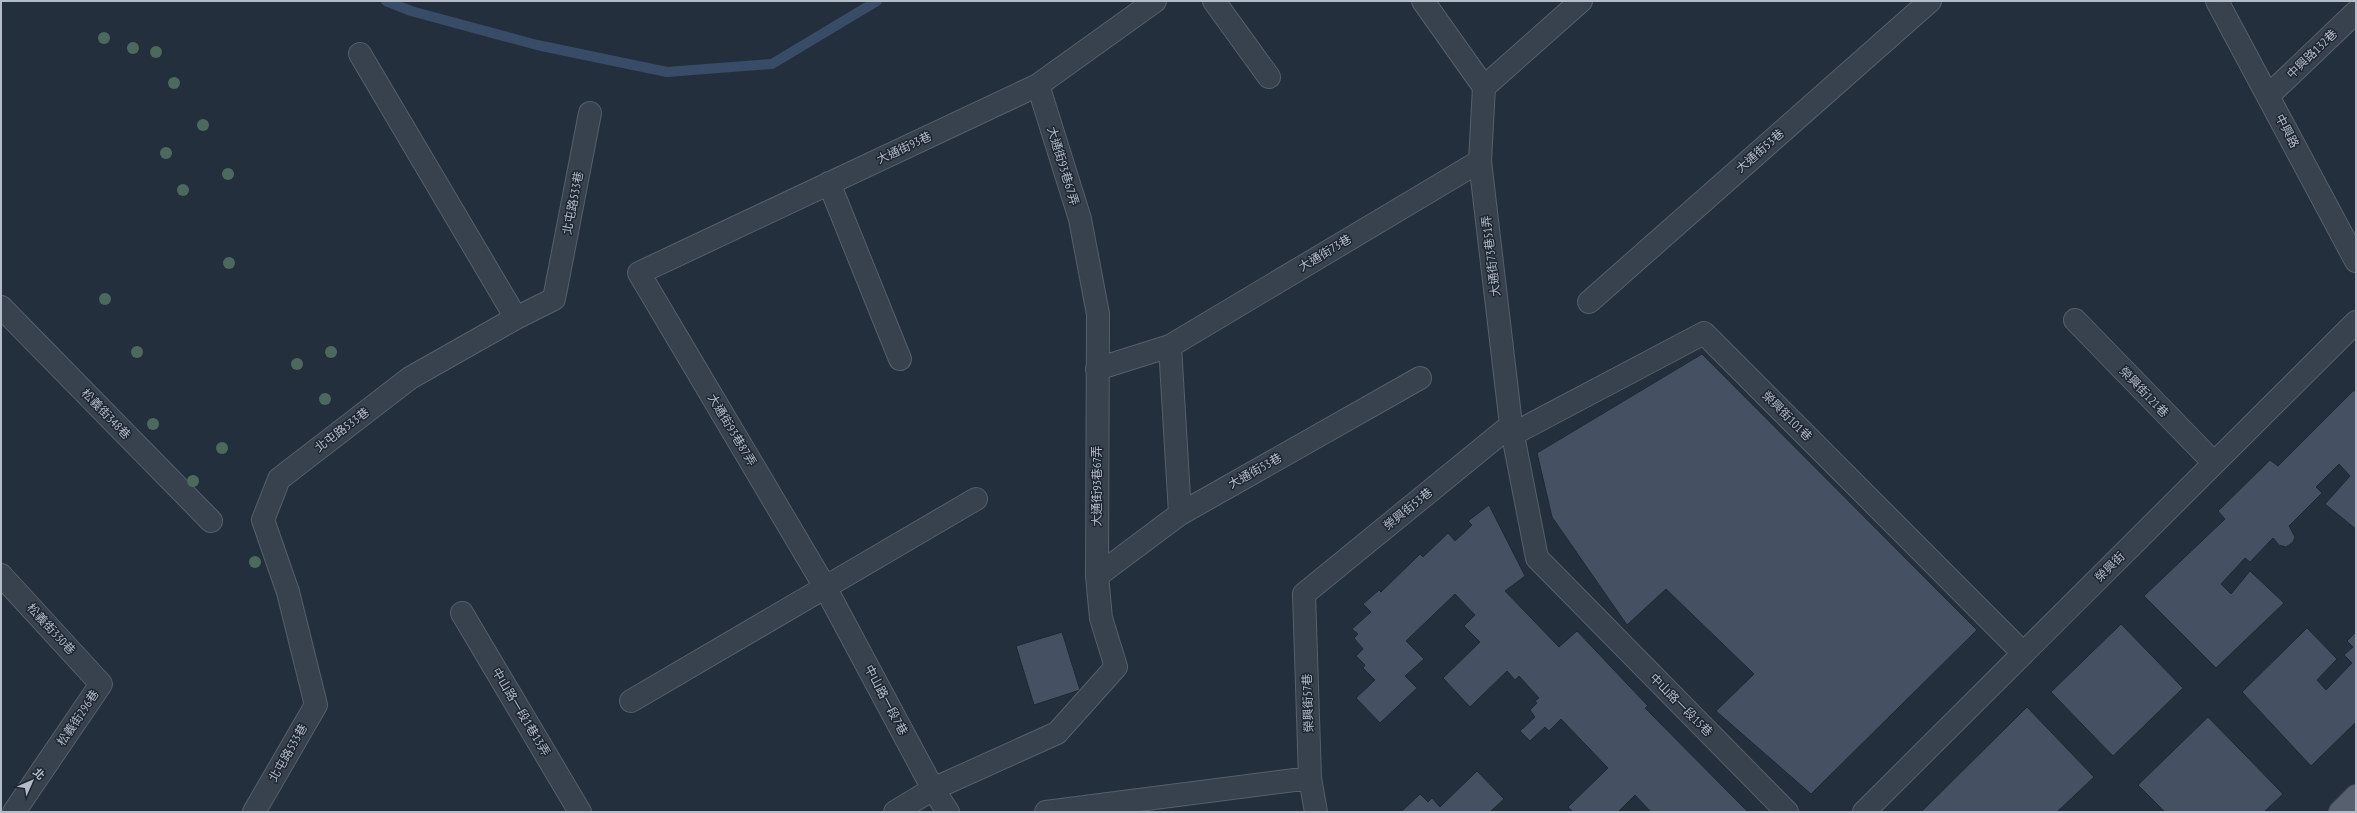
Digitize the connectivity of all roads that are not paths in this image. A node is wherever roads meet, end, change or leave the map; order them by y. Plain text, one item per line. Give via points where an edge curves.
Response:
1 (1155, 1) edge
2 (1214, 1) edge
3 (1422, 1) edge
4 (1581, 1) edge
5 (1930, 1) edge
6 (2217, 1) edge
7 (2356, 12) edge
8 (360, 54) dead end
9 (1269, 77) dead end
10 (1038, 85) junction
11 (1484, 87) junction
12 (2268, 96) junction
13 (590, 112) dead end
14 (1480, 161) junction
15 (829, 183) junction
16 (2356, 261) edge
17 (639, 273) joint
18 (1589, 302) dead end
19 (1, 307) edge
20 (516, 318) junction
21 (2075, 320) dead end
22 (2356, 322) edge
23 (1170, 346) junction
24 (900, 359) dead end
25 (1097, 369) junction
26 (1420, 378) dead end
27 (1512, 429) junction
28 (2214, 463) junction
29 (976, 499) dead end
30 (1180, 514) junction
31 (211, 520) dead end
32 (1, 575) edge
33 (1097, 576) junction
34 (825, 587) junction
35 (1304, 594) joint
36 (1575, 598) joint
37 (462, 613) dead end
38 (2023, 653) junction
39 (101, 684) joint
40 (631, 702) dead end
41 (1310, 778) junction
42 (933, 790) junction
43 (2356, 796) edge
44 (14, 812) edge
45 (254, 812) edge
46 (580, 812) edge
47 (894, 812) edge
48 (948, 812) edge
49 (1046, 812) edge
50 (1316, 812) edge
51 (1787, 812) edge
52 (1864, 812) edge
53 (2340, 812) edge

1 - 10 street, 大通街93巷
2 - 9 street
3 - 11 street
4 - 11 street
5 - 18 street, 大通街53巷
6 - 12 street, 中興路
7 - 12 street, 中興路132巷
8 - 20 street
10 - 15 street, 大通街93巷
10 - 25 street, 大通街93巷67弄 via 1080,219 1098,314
11 - 14 street, 大通街73巷51弄
12 - 16 street, 中興路
13 - 20 street, 北屯路533巷 via 554,299
14 - 23 street, 大通街73巷
14 - 27 street, 大通街73巷51弄
15 - 17 street, 大通街93巷
15 - 24 street
17 - 34 street, 大通街93巷87弄
19 - 31 street, 松義街348巷
20 - 45 street, 北屯路533巷 via 410,378 279,479 263,520 288,592 316,705
21 - 28 street, 榮興街121巷
22 - 28 street, 榮興街
23 - 25 street, 大通街73巷
23 - 30 street
25 - 33 street, 大通街93巷67弄
26 - 30 street, 大通街53巷
27 - 35 street, 榮興街53巷
27 - 36 street, 大通街73巷51弄 via 1537,558
27 - 38 street, 榮興街101巷 via 1704,333
28 - 38 street, 榮興街
29 - 34 street
30 - 33 street, 大通街53巷
32 - 39 street, 松義街330巷
33 - 42 street, 大通街93巷67弄 via 1101,618 1116,667 1057,733
34 - 40 street
34 - 42 street, 中山路一段7巷
35 - 41 street, 榮興街57巷
36 - 51 street, 中山路一段15巷
37 - 46 street, 中山路一段1巷13弄
38 - 52 street, 榮興街
39 - 44 street, 松義街296巷
41 - 49 street
41 - 50 street, 榮興街57巷
42 - 47 street
42 - 48 street, 中山路一段7巷
43 - 53 main road

